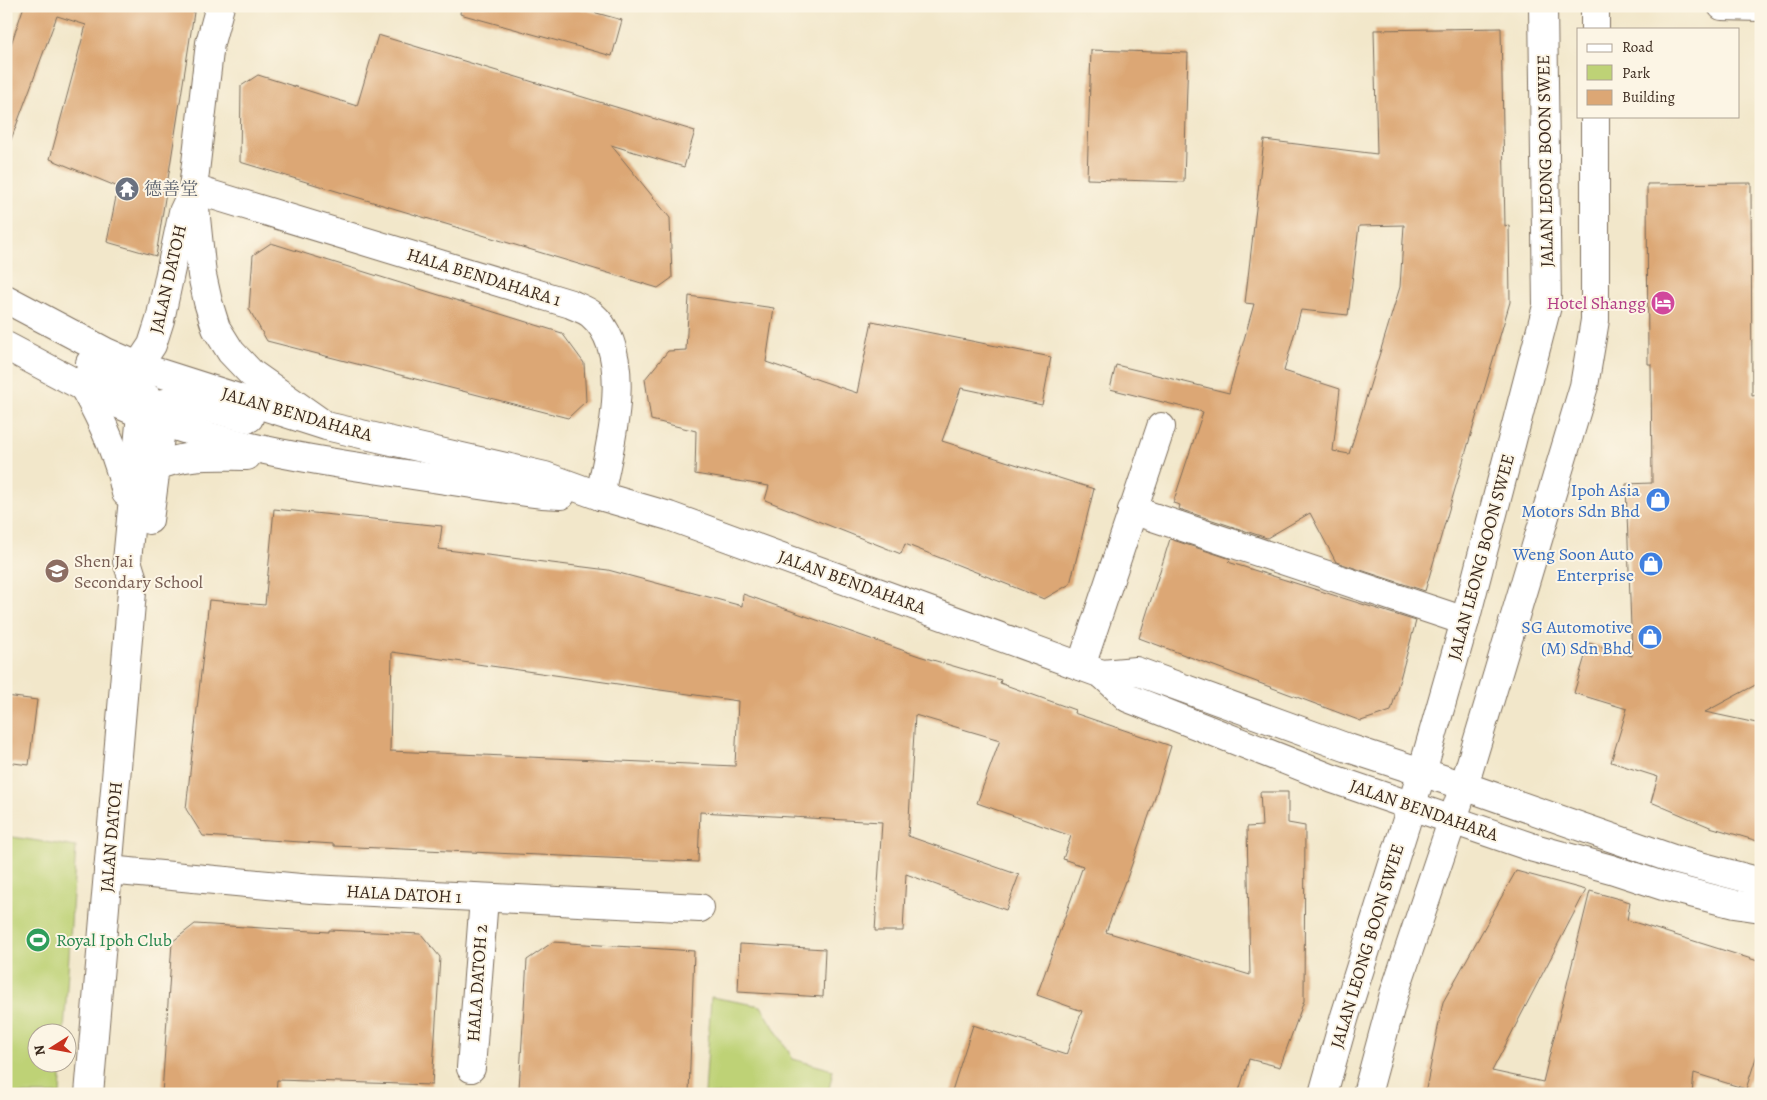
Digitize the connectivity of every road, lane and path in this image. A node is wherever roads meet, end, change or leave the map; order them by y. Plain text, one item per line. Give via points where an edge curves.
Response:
1 (220, 6) edge
2 (1543, 6) edge
3 (1595, 6) edge
4 (1722, 6) edge
5 (1761, 7) edge
6 (1595, 28) edge
7 (1595, 118) edge
8 (193, 189) junction
9 (8, 300) edge
10 (6, 346) edge
11 (138, 366) junction
12 (84, 388) junction
13 (152, 414) junction
14 (326, 426) junction
15 (1161, 426) dead end
16 (304, 458) junction
17 (155, 467) junction
18 (600, 496) junction
19 (1132, 510) junction
20 (131, 517) junction
21 (133, 580) junction
22 (1465, 621) junction
23 (1091, 670) junction
24 (1422, 772) junction
25 (1464, 786) junction
26 (1437, 795) junction
27 (1411, 804) junction
28 (1453, 819) junction
29 (108, 870) junction
30 (1761, 882) edge
31 (484, 898) junction
32 (700, 908) dead end
33 (1761, 908) edge
34 (471, 1068) dead end
35 (89, 1094) edge
36 (1323, 1094) edge
37 (1368, 1094) edge

1 - 8 main road, JALAN DATOH via 210,43
2 - 22 main road, JALAN LEONG BOON SWEE via 1547,306
3 - 6 main road
4 - 5 main road
7 - 25 main road via 1595,320 1584,386
8 - 11 main road, JALAN DATOH via 183,212 160,320 152,345
8 - 14 main road, JALAN DATOH via 202,275 216,328 231,352 251,372
8 - 18 main road, HALA BENDAHARA 1 via 571,304 591,314 608,334 615,362 616,399
9 - 11 main road, JALAN BENDAHARA
9 - 13 main road via 72,353 132,386
10 - 12 main road, JALAN BENDAHARA
11 - 14 main road, JALAN BENDAHARA
12 - 13 main road, JALAN BENDAHARA
12 - 20 main road via 107,431
13 - 14 main road via 174,402 276,422
13 - 16 main road, JALAN BENDAHARA via 182,429
13 - 17 main road, JALAN DATOH
13 - 20 main road, JALAN DATOH
14 - 18 main road, JALAN BENDAHARA via 545,476
15 - 19 main road
16 - 17 main road via 191,456
16 - 18 main road, JALAN BENDAHARA via 542,494
17 - 21 main road, JALAN DATOH via 144,563
18 - 23 main road, JALAN BENDAHARA via 669,516
19 - 22 main road
19 - 23 main road
20 - 21 main road, JALAN DATOH via 127,561
21 - 29 main road, JALAN DATOH
22 - 24 main road, JALAN LEONG BOON SWEE
23 - 24 main road, JALAN BENDAHARA via 1136,671
23 - 27 main road, JALAN BENDAHARA via 1128,698 1334,779
24 - 25 main road, JALAN BENDAHARA
24 - 26 main road
24 - 27 main road, JALAN LEONG BOON SWEE
25 - 26 main road
25 - 28 main road
25 - 30 main road, JALAN BENDAHARA via 1673,859
26 - 27 main road
26 - 28 main road
27 - 28 main road, JALAN BENDAHARA
27 - 36 main road, JALAN LEONG BOON SWEE
28 - 33 main road, JALAN BENDAHARA via 1534,848 1663,886
28 - 37 main road via 1394,994
29 - 31 main road, HALA DATOH 1 via 311,889
29 - 35 main road, JALAN DATOH
31 - 32 main road, HALA DATOH 1
31 - 34 main road, HALA DATOH 2

